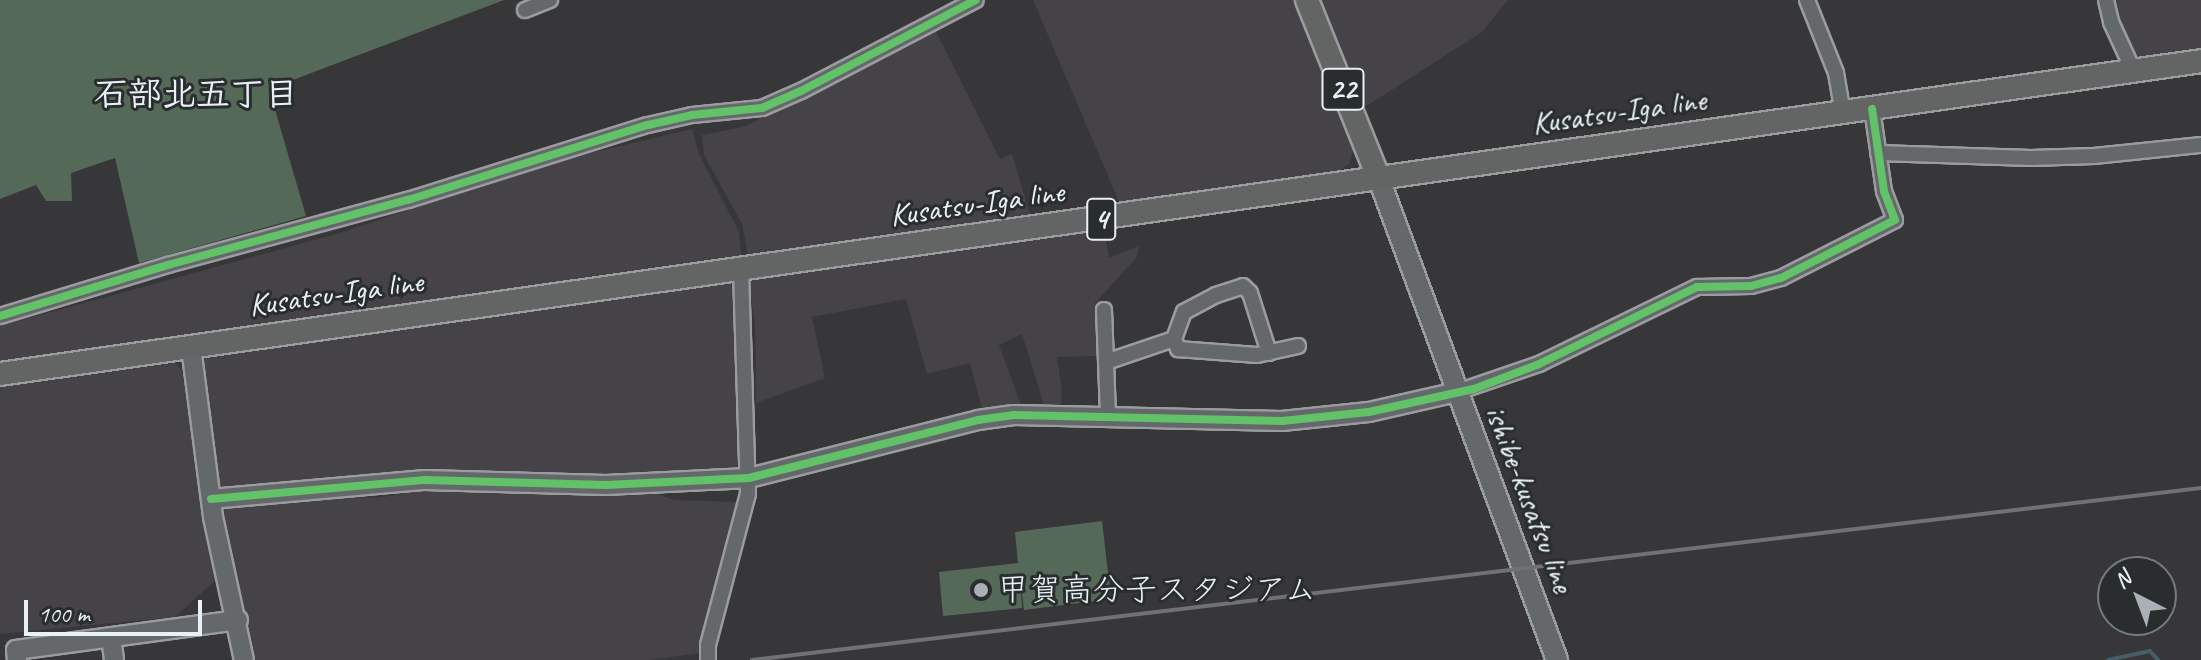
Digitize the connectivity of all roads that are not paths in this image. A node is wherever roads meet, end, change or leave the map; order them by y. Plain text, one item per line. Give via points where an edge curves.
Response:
1 (550, 0) edge
2 (976, 0) edge
3 (1307, 0) edge
4 (1807, 0) edge
5 (2106, 0) edge
6 (525, 10) dead end
7 (2201, 61) edge
8 (2133, 70) junction
9 (1872, 109) junction
10 (1843, 114) junction
11 (2201, 145) edge
12 (1878, 153) junction
13 (1379, 179) junction
14 (741, 271) junction
15 (1104, 310) dead end
16 (0, 316) edge
17 (1174, 339) junction
18 (1298, 346) dead end
19 (191, 347) junction
20 (1269, 353) junction
21 (1106, 362) junction
22 (0, 374) edge
23 (1457, 392) junction
24 (1108, 416) junction
25 (749, 478) junction
26 (211, 499) junction
27 (238, 620) junction
28 (111, 638) junction
29 (17, 660) edge
30 (114, 660) edge
31 (244, 660) edge
32 (708, 660) edge
33 (1557, 660) edge

1 - 6 street
2 - 16 street via 762,108 648,125 408,200
3 - 13 main road, 22
4 - 10 street via 1836,73
5 - 8 street
7 - 8 main road, Kusatsu-Iga line / 4
8 - 9 main road, Kusatsu-Iga line / 4
9 - 10 main road, Kusatsu-Iga line / 4
9 - 12 street
10 - 13 main road, Kusatsu-Iga line / 4
11 - 12 street via 2031,158
12 - 23 street via 1895,220 1781,278 1751,286 1697,287 1539,364
13 - 14 main road, Kusatsu-Iga line / 4
13 - 23 main road, ishibe-kusatsu line
14 - 19 main road, Kusatsu-Iga line / 4
14 - 25 street
15 - 21 street
17 - 20 street via 1178,349
17 - 20 street via 1184,312 1243,286
17 - 21 street
18 - 20 street
19 - 22 main road, Kusatsu-Iga line / 4
19 - 26 street
21 - 24 street
23 - 24 street via 1369,412 1282,421
23 - 33 main road, ishibe-kusatsu line
24 - 25 street via 978,420
25 - 26 street via 606,485 425,480
25 - 32 street
26 - 27 street
27 - 28 street
27 - 31 street
28 - 29 street via 16,650
28 - 30 street

